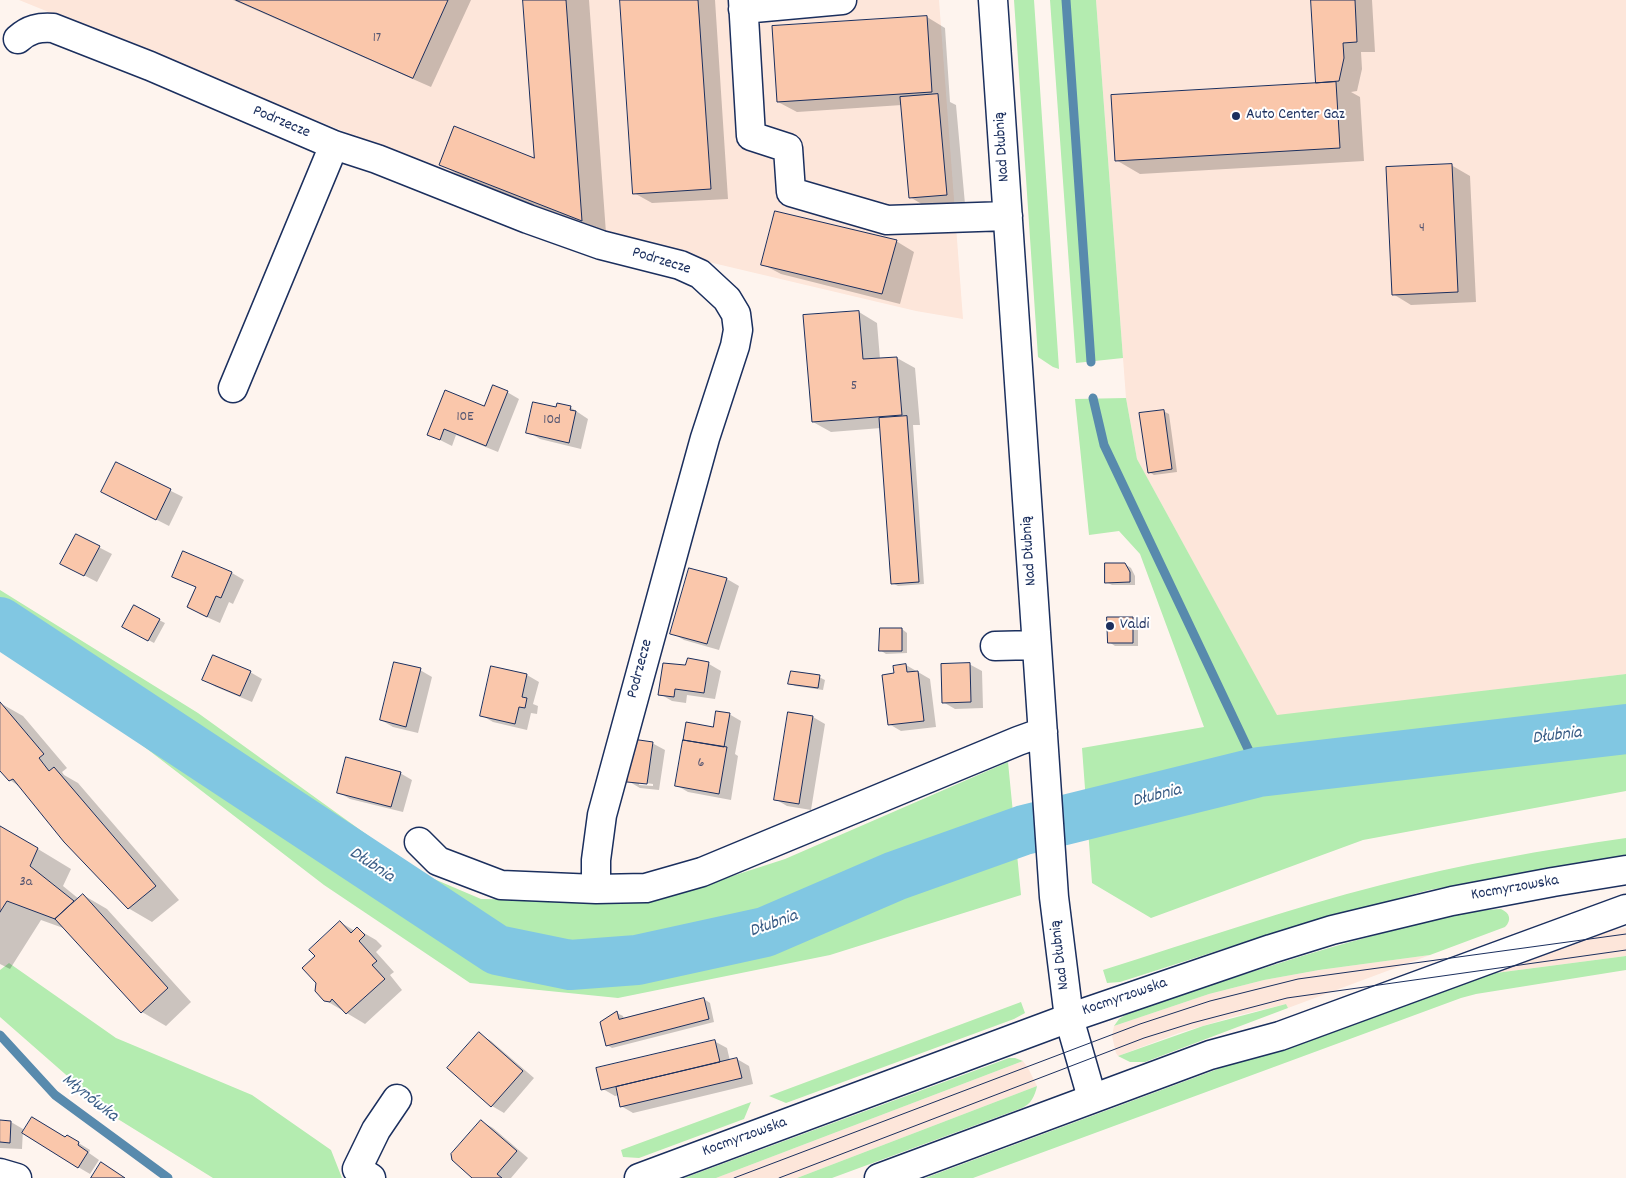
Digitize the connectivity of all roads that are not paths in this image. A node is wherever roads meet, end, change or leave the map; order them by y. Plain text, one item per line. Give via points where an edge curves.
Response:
1 (842, 0) edge
2 (993, 0) edge
3 (743, 4) edge
4 (18, 39) dead end
5 (334, 145) junction
6 (1008, 216) junction
7 (233, 388) dead end
8 (1036, 645) junction
9 (995, 646) dead end
10 (1044, 745) junction
11 (419, 842) dead end
12 (1626, 870) edge
13 (596, 889) junction
14 (1626, 909) edge
15 (1069, 1018) junction
16 (1092, 1098) junction
17 (397, 1099) dead end
18 (0, 1172) edge
19 (17, 1178) edge
20 (371, 1178) edge
21 (639, 1178) edge
22 (879, 1178) edge

1 - 3 street
2 - 6 street, Nad Dłubnią
3 - 6 street via 752,136 788,148 791,192 887,220
4 - 5 street, Podrzecze via 34,29 53,28
5 - 7 street
5 - 13 street, Podrzecze via 601,245 680,265 700,274 714,286 736,314 735,346 705,438 602,815
6 - 8 street, Nad Dłubnią
8 - 9 street
8 - 10 street, Nad Dłubnią
10 - 13 street via 1018,741 702,872 646,888
10 - 15 street, Nad Dłubnią via 1054,897
11 - 13 street via 438,861 501,885
12 - 15 street, Kocmyrzowska via 1452,900 1332,930
14 - 16 street via 1280,1036 1210,1055
15 - 16 street, Nad Dłubnią
15 - 21 street, Kocmyrzowska
16 - 22 street
17 - 20 street via 376,1130 357,1169
18 - 19 street

